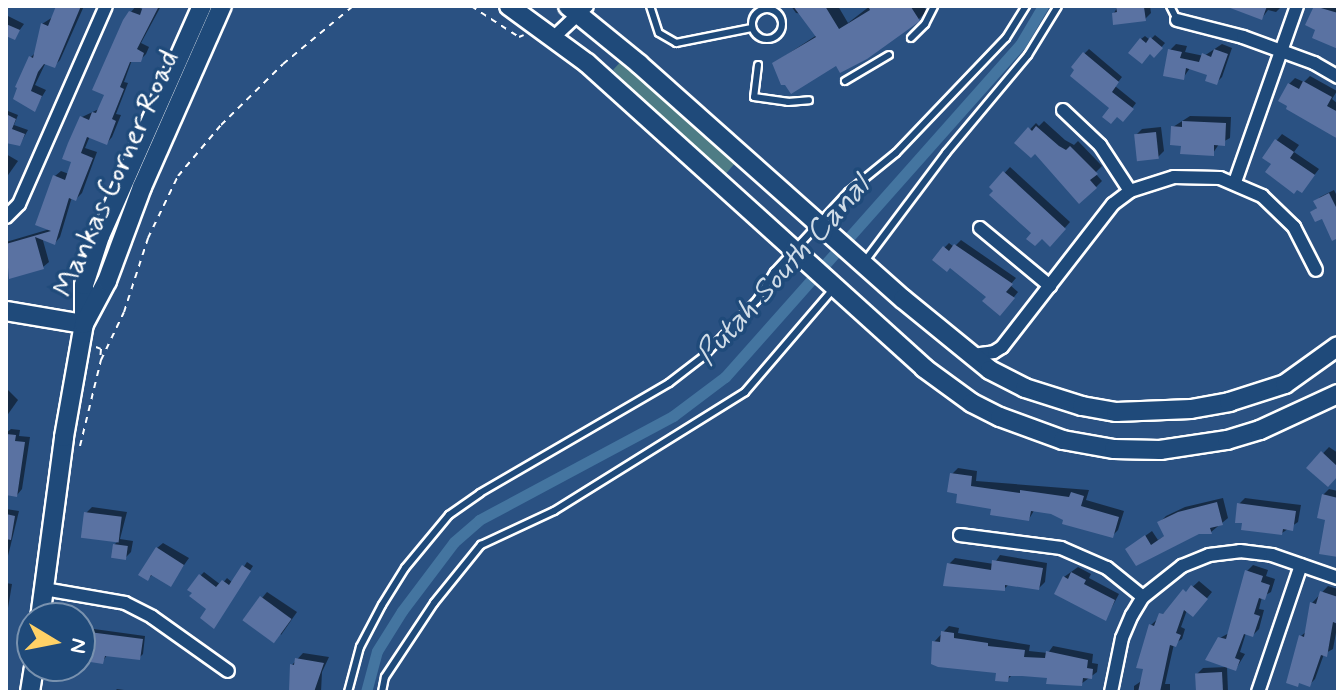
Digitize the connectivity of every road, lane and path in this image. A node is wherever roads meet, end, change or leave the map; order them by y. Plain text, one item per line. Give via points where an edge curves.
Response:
1 (106, 6) edge
2 (202, 6) edge
3 (222, 6) edge
4 (353, 6) edge
5 (471, 6) edge
6 (509, 6) edge
7 (650, 6) edge
8 (934, 6) edge
9 (1026, 6) edge
10 (1058, 6) edge
11 (1170, 6) edge
12 (1297, 6) edge
13 (576, 8) edge
14 (757, 9) edge
15 (1177, 20) joint
16 (752, 28) junction
17 (526, 32) dead end
18 (554, 37) junction
19 (911, 38) dead end
20 (1281, 51) junction
21 (889, 55) dead end
22 (758, 65) dead end
23 (1338, 77) edge
24 (845, 81) dead end
25 (809, 100) dead end
26 (1063, 110) dead end
27 (1235, 182) junction
28 (1130, 191) junction
29 (6, 217) edge
30 (823, 227) junction
31 (980, 228) dead end
32 (796, 254) junction
33 (858, 260) junction
34 (1316, 270) dead end
35 (1050, 286) junction
36 (833, 287) junction
37 (6, 311) edge
38 (84, 324) junction
39 (1338, 346) edge
40 (96, 347) dead end
41 (973, 355) junction
42 (101, 360) junction
43 (1338, 394) edge
44 (80, 446) dead end
45 (960, 535) dead end
46 (1301, 565) junction
47 (1338, 578) edge
48 (44, 589) junction
49 (1143, 597) junction
50 (42, 602) edge
51 (228, 671) dead end
52 (348, 692) edge
53 (382, 692) edge
54 (1111, 692) edge
55 (1258, 692) edge

1 - 29 street via 19,204
2 - 38 street, Mankas Corner Road via 100,236 84,285
3 - 38 street, Mankas Corner Road
4 - 42 path via 283,64 178,176
5 - 17 path via 519,37
6 - 18 street
7 - 16 lane via 659,33 676,43
8 - 19 lane
9 - 30 lane via 995,50 896,153 848,192
10 - 33 lane via 1028,55
11 - 15 lane
12 - 20 street
13 - 18 street
13 - 30 street
14 - 16 lane
14 - 16 lane via 777,14 779,32 767,39
15 - 20 street
18 - 32 street
20 - 23 street
20 - 27 street
21 - 24 lane
22 - 25 lane via 754,97
26 - 28 street via 1100,145
27 - 28 street via 1174,177
27 - 34 street via 1277,208 1294,227
28 - 35 street via 1095,223
30 - 32 lane
30 - 33 street
31 - 35 street
32 - 36 street
32 - 52 lane via 704,356 669,383 449,515 382,605 360,647
33 - 41 street
35 - 41 street via 1025,323 994,352
36 - 43 street via 972,403 1063,440 1138,450 1192,447 1260,430
36 - 53 lane via 745,392 554,511 481,545 434,603 385,677
37 - 38 street
38 - 48 street
39 - 41 street via 1285,384 1229,402 1154,413 1116,412 1053,398 990,370
40 - 42 path
42 - 44 path
45 - 49 street via 1075,552 1107,568
46 - 47 street
46 - 49 street via 1240,551 1209,555 1182,566
46 - 55 street
48 - 50 street
48 - 51 street via 125,603
49 - 54 street via 1122,638

